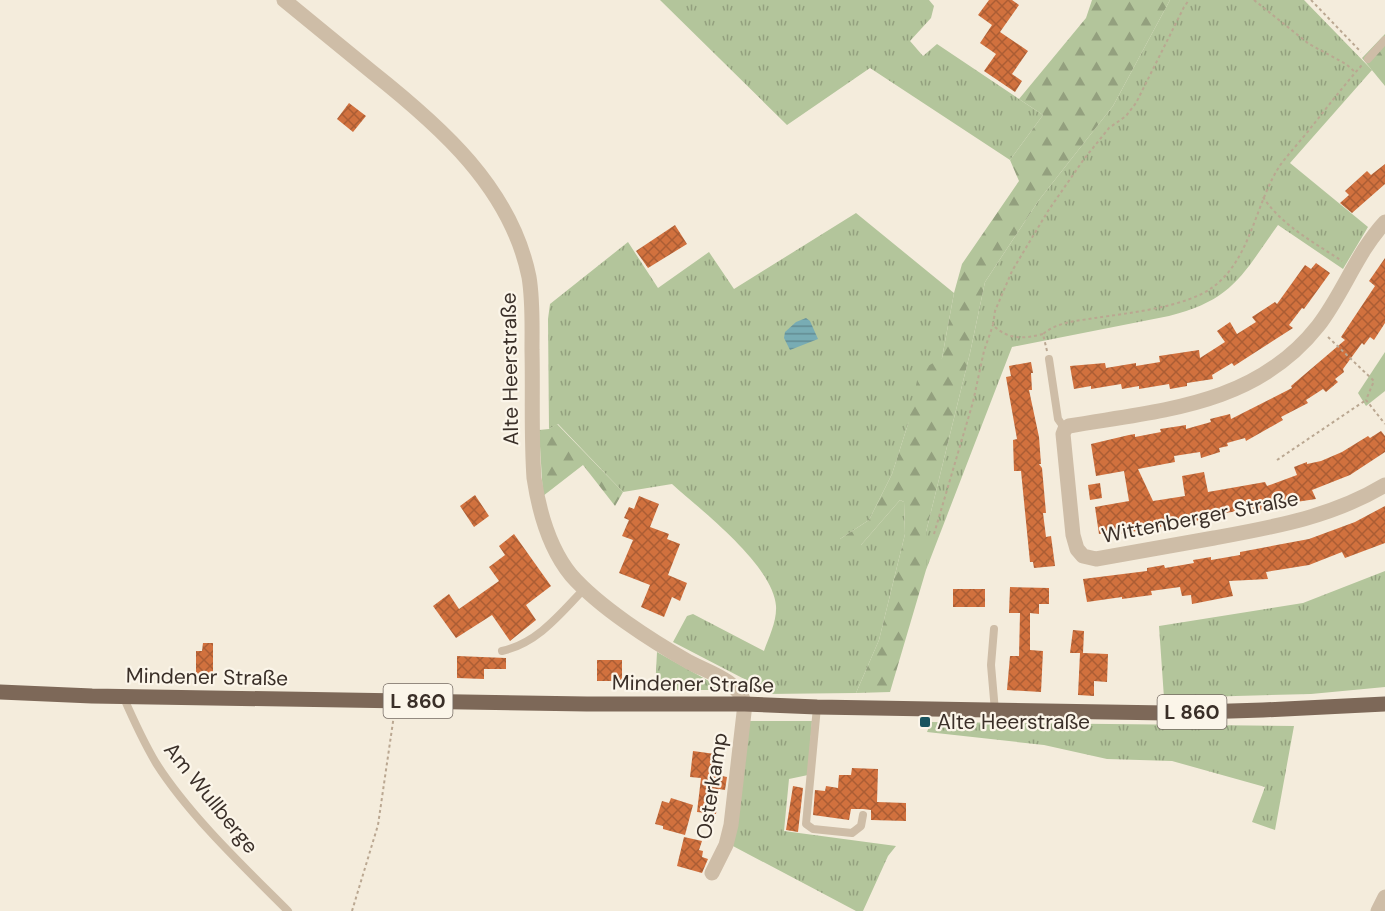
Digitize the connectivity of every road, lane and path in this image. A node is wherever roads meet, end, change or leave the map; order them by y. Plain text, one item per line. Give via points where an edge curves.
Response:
1 (284, 0) edge
2 (1189, 0) edge
3 (1254, 0) edge
4 (1311, 0) edge
5 (1385, 40) edge
6 (1368, 59) junction
7 (1356, 72) junction
8 (1263, 197) junction
9 (1385, 222) edge
10 (1354, 268) junction
11 (993, 325) junction
12 (1043, 334) junction
13 (1330, 338) dead end
14 (1049, 360) joint
15 (1366, 400) junction
16 (1385, 424) edge
17 (1065, 429) junction
18 (1277, 460) dead end
19 (1385, 485) edge
20 (934, 534) dead end
21 (585, 588) junction
22 (994, 629) dead end
23 (502, 651) dead end
24 (0, 692) edge
25 (123, 696) junction
26 (396, 700) junction
27 (744, 704) junction
28 (1385, 704) edge
29 (817, 707) junction
30 (995, 711) junction
31 (863, 815) dead end
32 (712, 873) dead end
33 (1385, 897) edge
34 (288, 911) edge
35 (352, 911) edge
36 (1378, 911) edge

1 - 21 street, Alte Heerstraße via 423,113 458,147 512,226 529,278 532,308 533,454 538,504 556,551
2 - 11 path via 1136,103 1109,128 1048,211 1018,261 995,311
3 - 7 path via 1310,44
4 - 6 path
5 - 6 lane
6 - 7 path
7 - 8 path via 1281,165
8 - 10 path via 1271,210
8 - 12 path via 1246,244 1229,272 1213,288 1162,306 1065,323
9 - 10 street
10 - 17 street via 1302,344 1244,386 1200,402
11 - 12 path via 1002,334 1015,338
11 - 20 path
12 - 14 path
13 - 15 path via 1374,381
14 - 17 lane via 1058,419
15 - 16 path
15 - 18 path
17 - 19 street, Wittenberger Straße via 1077,549 1083,556 1096,559 1283,525 1347,505
21 - 23 lane via 536,635 516,648
21 - 27 street, Alte Heerstraße via 662,646 731,683 741,693
22 - 30 lane via 991,665
24 - 25 main road, Mindener Straße / L 860
25 - 26 main road, Mindener Straße / L 860
25 - 34 lane, Am Wullberge via 145,744 178,793
26 - 27 main road, Mindener Straße / L 860
26 - 35 path via 378,825
27 - 29 main road, Mindener Straße / L 860
27 - 32 street, Osterkamp via 731,825
28 - 30 main road, Mindener Straße / L 860 via 1167,713
29 - 30 main road, Mindener Straße / L 860
29 - 31 lane via 807,824 813,829 852,833 861,826
33 - 36 street

